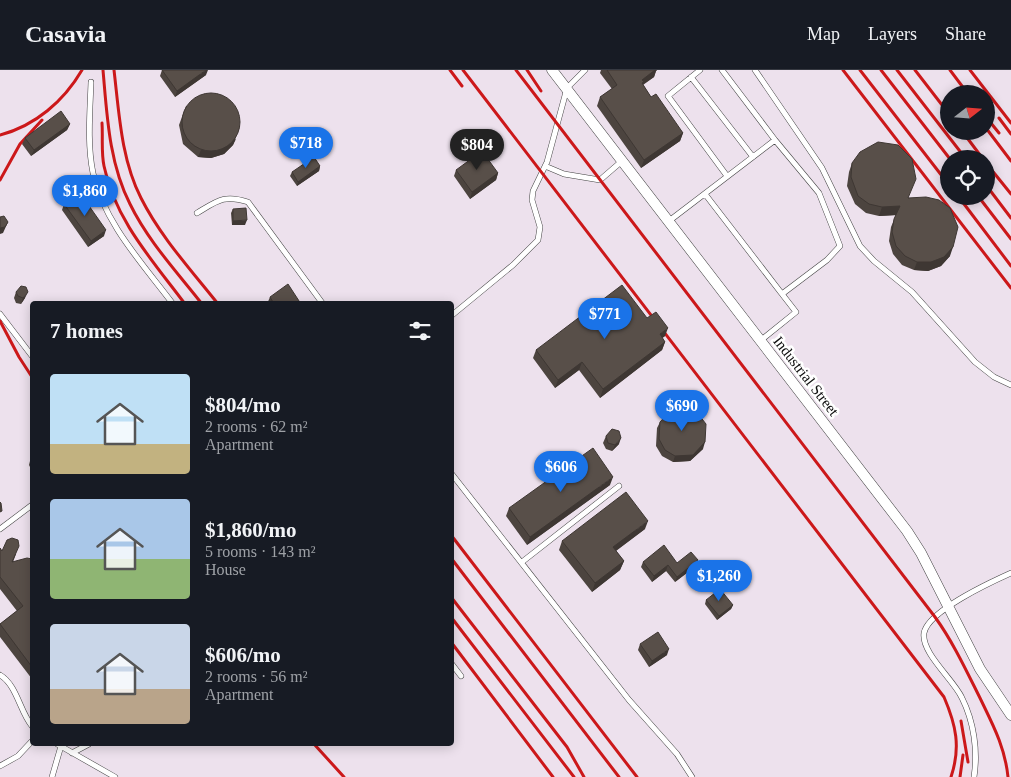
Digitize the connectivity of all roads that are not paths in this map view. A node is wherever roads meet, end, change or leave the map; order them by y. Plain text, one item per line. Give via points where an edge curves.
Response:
1 (552, 70) edge
2 (585, 70) edge
3 (700, 70) edge
4 (722, 70) edge
5 (755, 70) edge
6 (691, 77) junction
7 (90, 82) dead end
8 (566, 88) junction
9 (775, 140) junction
10 (753, 157) junction
11 (622, 162) junction
12 (545, 166) junction
13 (728, 176) junction
14 (705, 194) junction
15 (197, 213) dead end
16 (668, 222) junction
17 (782, 294) junction
18 (171, 301) edge
19 (321, 301) edge
20 (0, 314) edge
21 (454, 314) edge
22 (760, 341) junction
23 (30, 353) edge
24 (1011, 384) edge
25 (454, 477) edge
26 (620, 486) dead end
27 (30, 506) edge
28 (0, 529) edge
29 (522, 562) junction
30 (1011, 573) edge
31 (949, 607) junction
32 (454, 667) edge
33 (0, 675) edge
34 (461, 676) dead end
35 (1011, 715) edge
36 (30, 723) edge
37 (30, 743) edge
38 (59, 746) edge
39 (61, 746) edge
40 (86, 746) edge
41 (72, 753) junction
42 (0, 766) edge
43 (52, 777) edge
44 (115, 777) edge
45 (692, 777) edge
46 (974, 777) edge

1 - 8 street, Industrial Street
2 - 8 lane
3 - 6 lane
4 - 9 lane
5 - 24 lane via 822,168 860,246 912,292 975,362
6 - 10 lane
6 - 13 lane via 668,96
7 - 18 lane via 91,155 100,196 123,237
8 - 11 street, Industrial Street
8 - 12 lane
9 - 10 lane
9 - 17 lane via 819,193 840,246
10 - 13 lane
11 - 12 lane via 600,180 564,174
11 - 16 street, Industrial Street
12 - 21 lane via 532,195 540,227 538,240 514,265
13 - 14 lane
14 - 16 lane
14 - 17 lane
15 - 19 lane via 221,198 248,202
16 - 22 street, Industrial Street
17 - 22 lane via 796,312
20 - 23 lane
22 - 31 street, Industrial Street via 907,531
25 - 29 lane
26 - 29 lane
27 - 28 lane
29 - 45 lane
30 - 31 lane
31 - 35 street, Industrial Street via 980,669
31 - 46 lane via 926,626 924,640 931,655 958,690 969,716 975,753
32 - 34 lane
33 - 36 lane via 10,686
37 - 42 lane via 18,756
38 - 43 lane
39 - 41 lane
40 - 41 lane
41 - 44 lane

